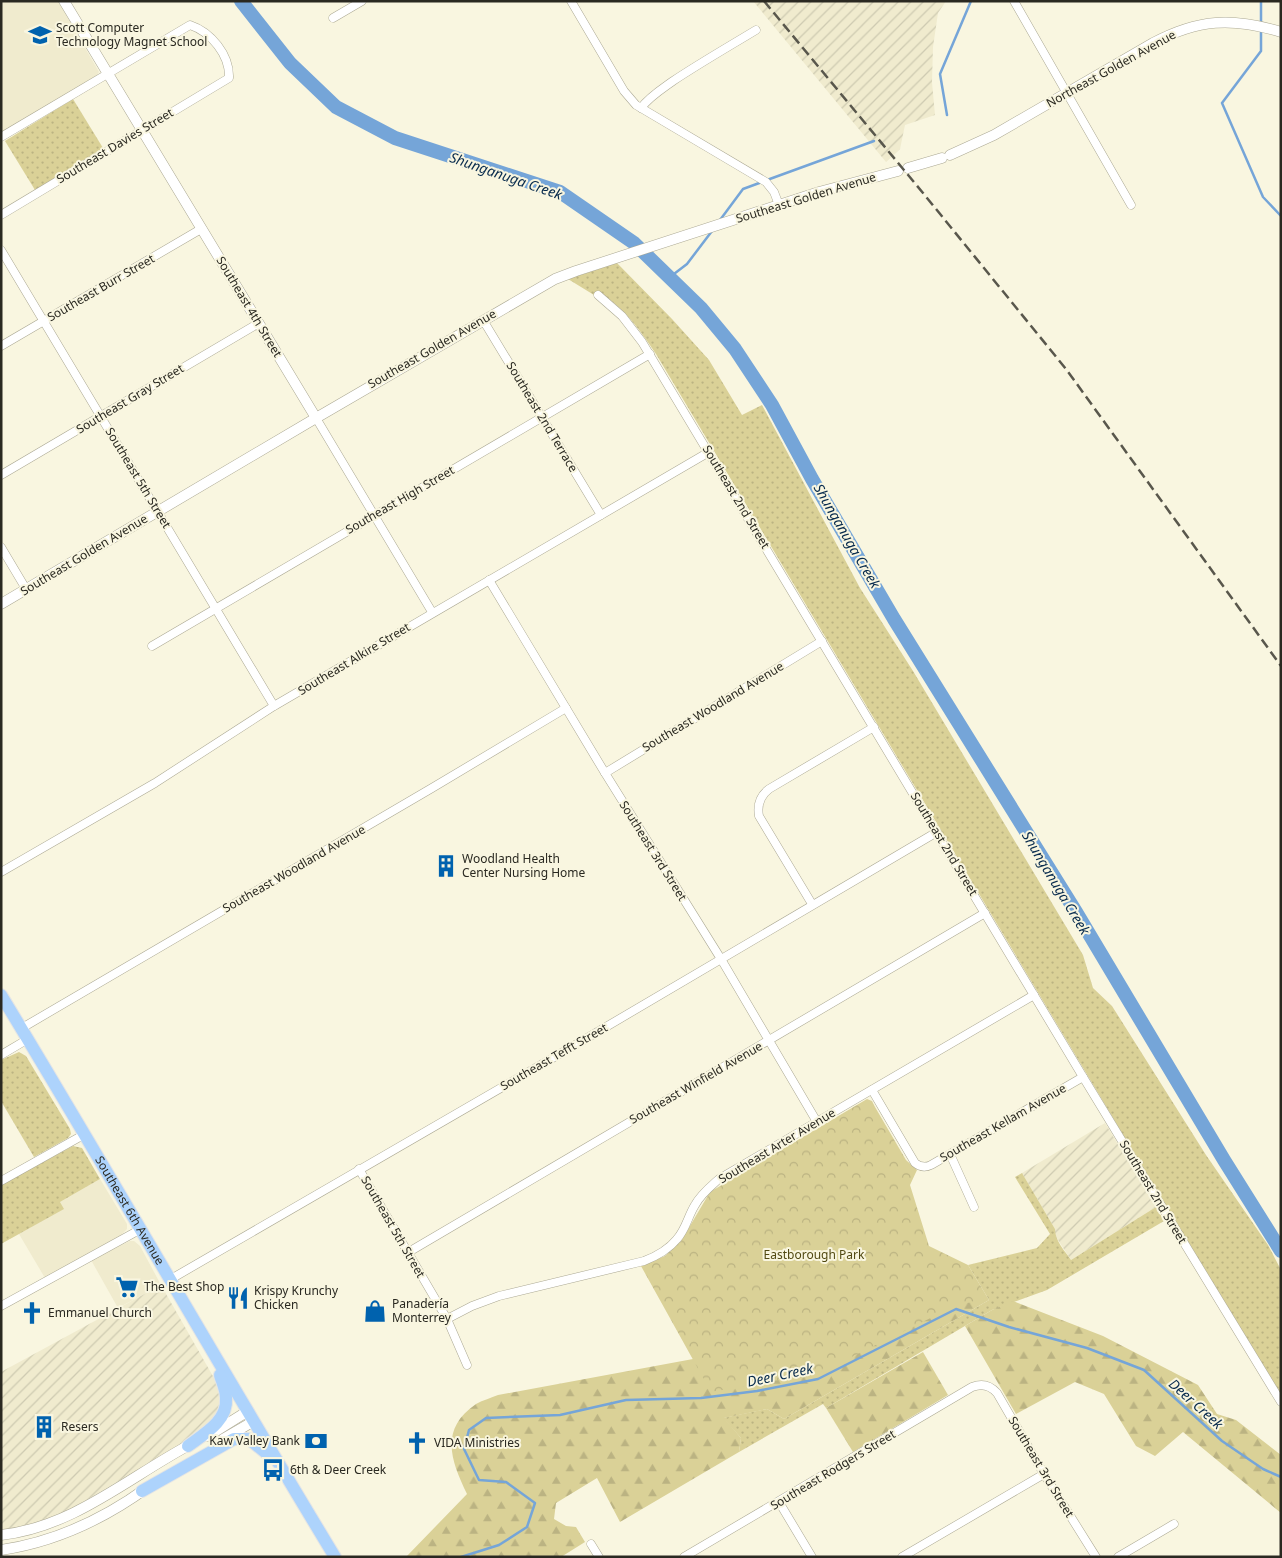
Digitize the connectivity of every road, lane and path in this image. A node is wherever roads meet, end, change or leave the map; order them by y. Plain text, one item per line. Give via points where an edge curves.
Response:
1 (64, 1) edge
2 (362, 1) edge
3 (571, 1) edge
4 (1014, 1) edge
5 (333, 18) dead end
6 (756, 30) dead end
7 (1281, 32) edge
8 (108, 75) junction
9 (1067, 93) junction
10 (641, 108) junction
11 (141, 130) junction
12 (1, 138) edge
13 (908, 168) dead end
14 (898, 171) dead end
15 (780, 205) junction
16 (1131, 205) dead end
17 (1, 215) edge
18 (201, 229) junction
19 (1, 250) edge
20 (598, 295) dead end
21 (483, 320) junction
22 (44, 321) junction
23 (258, 323) junction
24 (1, 346) edge
25 (650, 354) junction
26 (101, 416) junction
27 (541, 417) junction
28 (316, 418) junction
29 (709, 452) junction
30 (1, 475) edge
31 (158, 511) junction
32 (601, 514) junction
33 (374, 515) junction
34 (1, 547) edge
35 (489, 580) junction
36 (26, 589) junction
37 (1, 604) edge
38 (216, 608) junction
39 (432, 612) junction
40 (822, 641) junction
41 (152, 646) dead end
42 (274, 706) junction
43 (566, 708) junction
44 (874, 727) junction
45 (605, 773) junction
46 (937, 832) junction
47 (1, 872) edge
48 (812, 904) junction
49 (985, 913) junction
50 (721, 959) junction
51 (1, 995) edge
52 (1034, 995) junction
53 (25, 1034) junction
54 (769, 1040) junction
55 (1, 1055) edge
56 (1083, 1077) junction
57 (872, 1090) junction
58 (817, 1122) junction
59 (85, 1134) junction
60 (950, 1154) junction
61 (359, 1170) junction
62 (1, 1181) edge
63 (974, 1207) dead end
64 (141, 1229) junction
65 (408, 1252) junction
66 (171, 1279) junction
67 (1, 1306) edge
68 (447, 1319) junction
69 (215, 1358) junction
70 (467, 1365) dead end
71 (982, 1385) joint
72 (1281, 1402) edge
73 (251, 1416) junction
74 (188, 1446) junction
75 (278, 1462) junction
76 (1044, 1474) junction
77 (142, 1491) junction
78 (779, 1502) junction
79 (1174, 1524) dead end
80 (1, 1535) edge
81 (591, 1544) dead end
82 (1, 1550) edge
83 (335, 1557) edge
84 (599, 1557) edge
85 (684, 1557) edge
86 (812, 1557) edge
87 (902, 1557) edge
88 (1096, 1557) edge
89 (1118, 1557) edge

1 - 8 street, Southeast 4th Street
2 - 5 street
3 - 10 street via 624,91
4 - 9 street
6 - 10 street via 686,72 658,91
7 - 9 street, Northeast Golden Avenue via 1248,23 1229,22 1180,30
8 - 11 street, Southeast 4th Street
8 - 11 street, Southeast Davies Street via 190,25 203,31 216,45 228,65 229,78
8 - 12 street
9 - 13 street, Northeast Golden Avenue via 994,135 946,157
9 - 16 street
10 - 15 street via 766,182
11 - 17 street, Southeast Davies Street
11 - 18 street, Southeast 4th Street
14 - 15 street, Southeast Golden Avenue
15 - 21 street, Southeast Golden Avenue via 576,270
18 - 22 street, Southeast Burr Street
18 - 23 street, Southeast 4th Street
19 - 22 street, Southeast 5th Street
20 - 25 street, Southeast 2nd Street via 634,329
21 - 27 street, Southeast 2nd Terrace
21 - 28 street, Southeast Golden Avenue
22 - 24 street, Southeast Burr Street
22 - 26 street, Southeast 5th Street
23 - 26 street, Southeast Gray Street
23 - 28 street, Southeast 4th Street
25 - 27 street, Southeast High Street
25 - 29 street, Southeast 2nd Street
26 - 30 street, Southeast Gray Street
26 - 31 street, Southeast 5th Street
27 - 32 street, Southeast 2nd Terrace
27 - 33 street, Southeast High Street
28 - 31 street, Southeast Golden Avenue
28 - 33 street, Southeast 4th Street
29 - 32 street, Southeast Alkire Street
29 - 40 street, Southeast 2nd Street
31 - 36 street, Southeast Golden Avenue
31 - 38 street, Southeast 5th Street
32 - 35 street, Southeast Alkire Street
33 - 38 street, Southeast High Street
33 - 39 street, Southeast 4th Street
34 - 36 street
35 - 39 street, Southeast Alkire Street
35 - 43 street, Southeast 3rd Street
36 - 37 street, Southeast Golden Avenue
38 - 41 street, Southeast High Street
38 - 42 street, Southeast 5th Street
39 - 42 street, Southeast Alkire Street
40 - 44 street, Southeast 2nd Street
40 - 45 street, Southeast Woodland Avenue
42 - 47 street, Southeast Alkire Street via 155,783
43 - 45 street, Southeast 3rd Street
43 - 53 street, Southeast Woodland Avenue
44 - 46 street, Southeast 2nd Street
44 - 48 street via 769,789 760,801 759,816
45 - 50 street, Southeast 3rd Street
46 - 48 street, Southeast Tefft Street
46 - 49 street, Southeast 2nd Street
48 - 50 street, Southeast Tefft Street
49 - 52 street, Southeast 2nd Street
49 - 54 street, Southeast Winfield Avenue
50 - 54 street, Southeast 3rd Street
50 - 61 street, Southeast Tefft Street
51 - 53 main road, Southeast 6th Avenue
52 - 56 street, Southeast 2nd Street
52 - 57 street, Southeast Arter Avenue
53 - 55 street, Southeast Woodland Avenue
53 - 59 main road, Southeast 6th Avenue
54 - 58 street, Southeast 3rd Street
54 - 65 street, Southeast Winfield Avenue
56 - 60 street, Southeast Kellam Avenue
56 - 72 street, Southeast 2nd Street
57 - 58 street, Southeast Arter Avenue
57 - 60 street, Southeast Kellam Avenue via 915,1162 922,1167 931,1165
58 - 68 street, Southeast Arter Avenue via 719,1179 694,1206 672,1245 655,1256 498,1296
59 - 62 street
59 - 64 main road, Southeast 6th Avenue
60 - 63 street
61 - 65 street, Southeast 5th Street
61 - 66 street, Southeast Tefft Street
64 - 66 main road, Southeast 6th Avenue
64 - 67 street
65 - 68 street, Southeast 5th Street
66 - 69 main road, Southeast 6th Avenue
68 - 70 street, Southeast 5th Street
69 - 73 main road, Southeast 6th Avenue
69 - 74 main road via 226,1397 225,1411 218,1423
71 - 76 street, Southeast 3rd Street via 997,1393
71 - 78 street, Southeast Rodgers Street via 972,1387
73 - 74 street
73 - 75 main road, Southeast 6th Avenue
73 - 77 street
74 - 80 street via 69,1516 39,1527
75 - 77 main road via 254,1441 238,1438
75 - 83 main road, Southeast 6th Avenue
76 - 87 street
76 - 88 street, Southeast 3rd Street
77 - 82 street via 72,1531 43,1542
78 - 85 street, Southeast Rodgers Street
78 - 86 street
79 - 89 street
81 - 84 street

